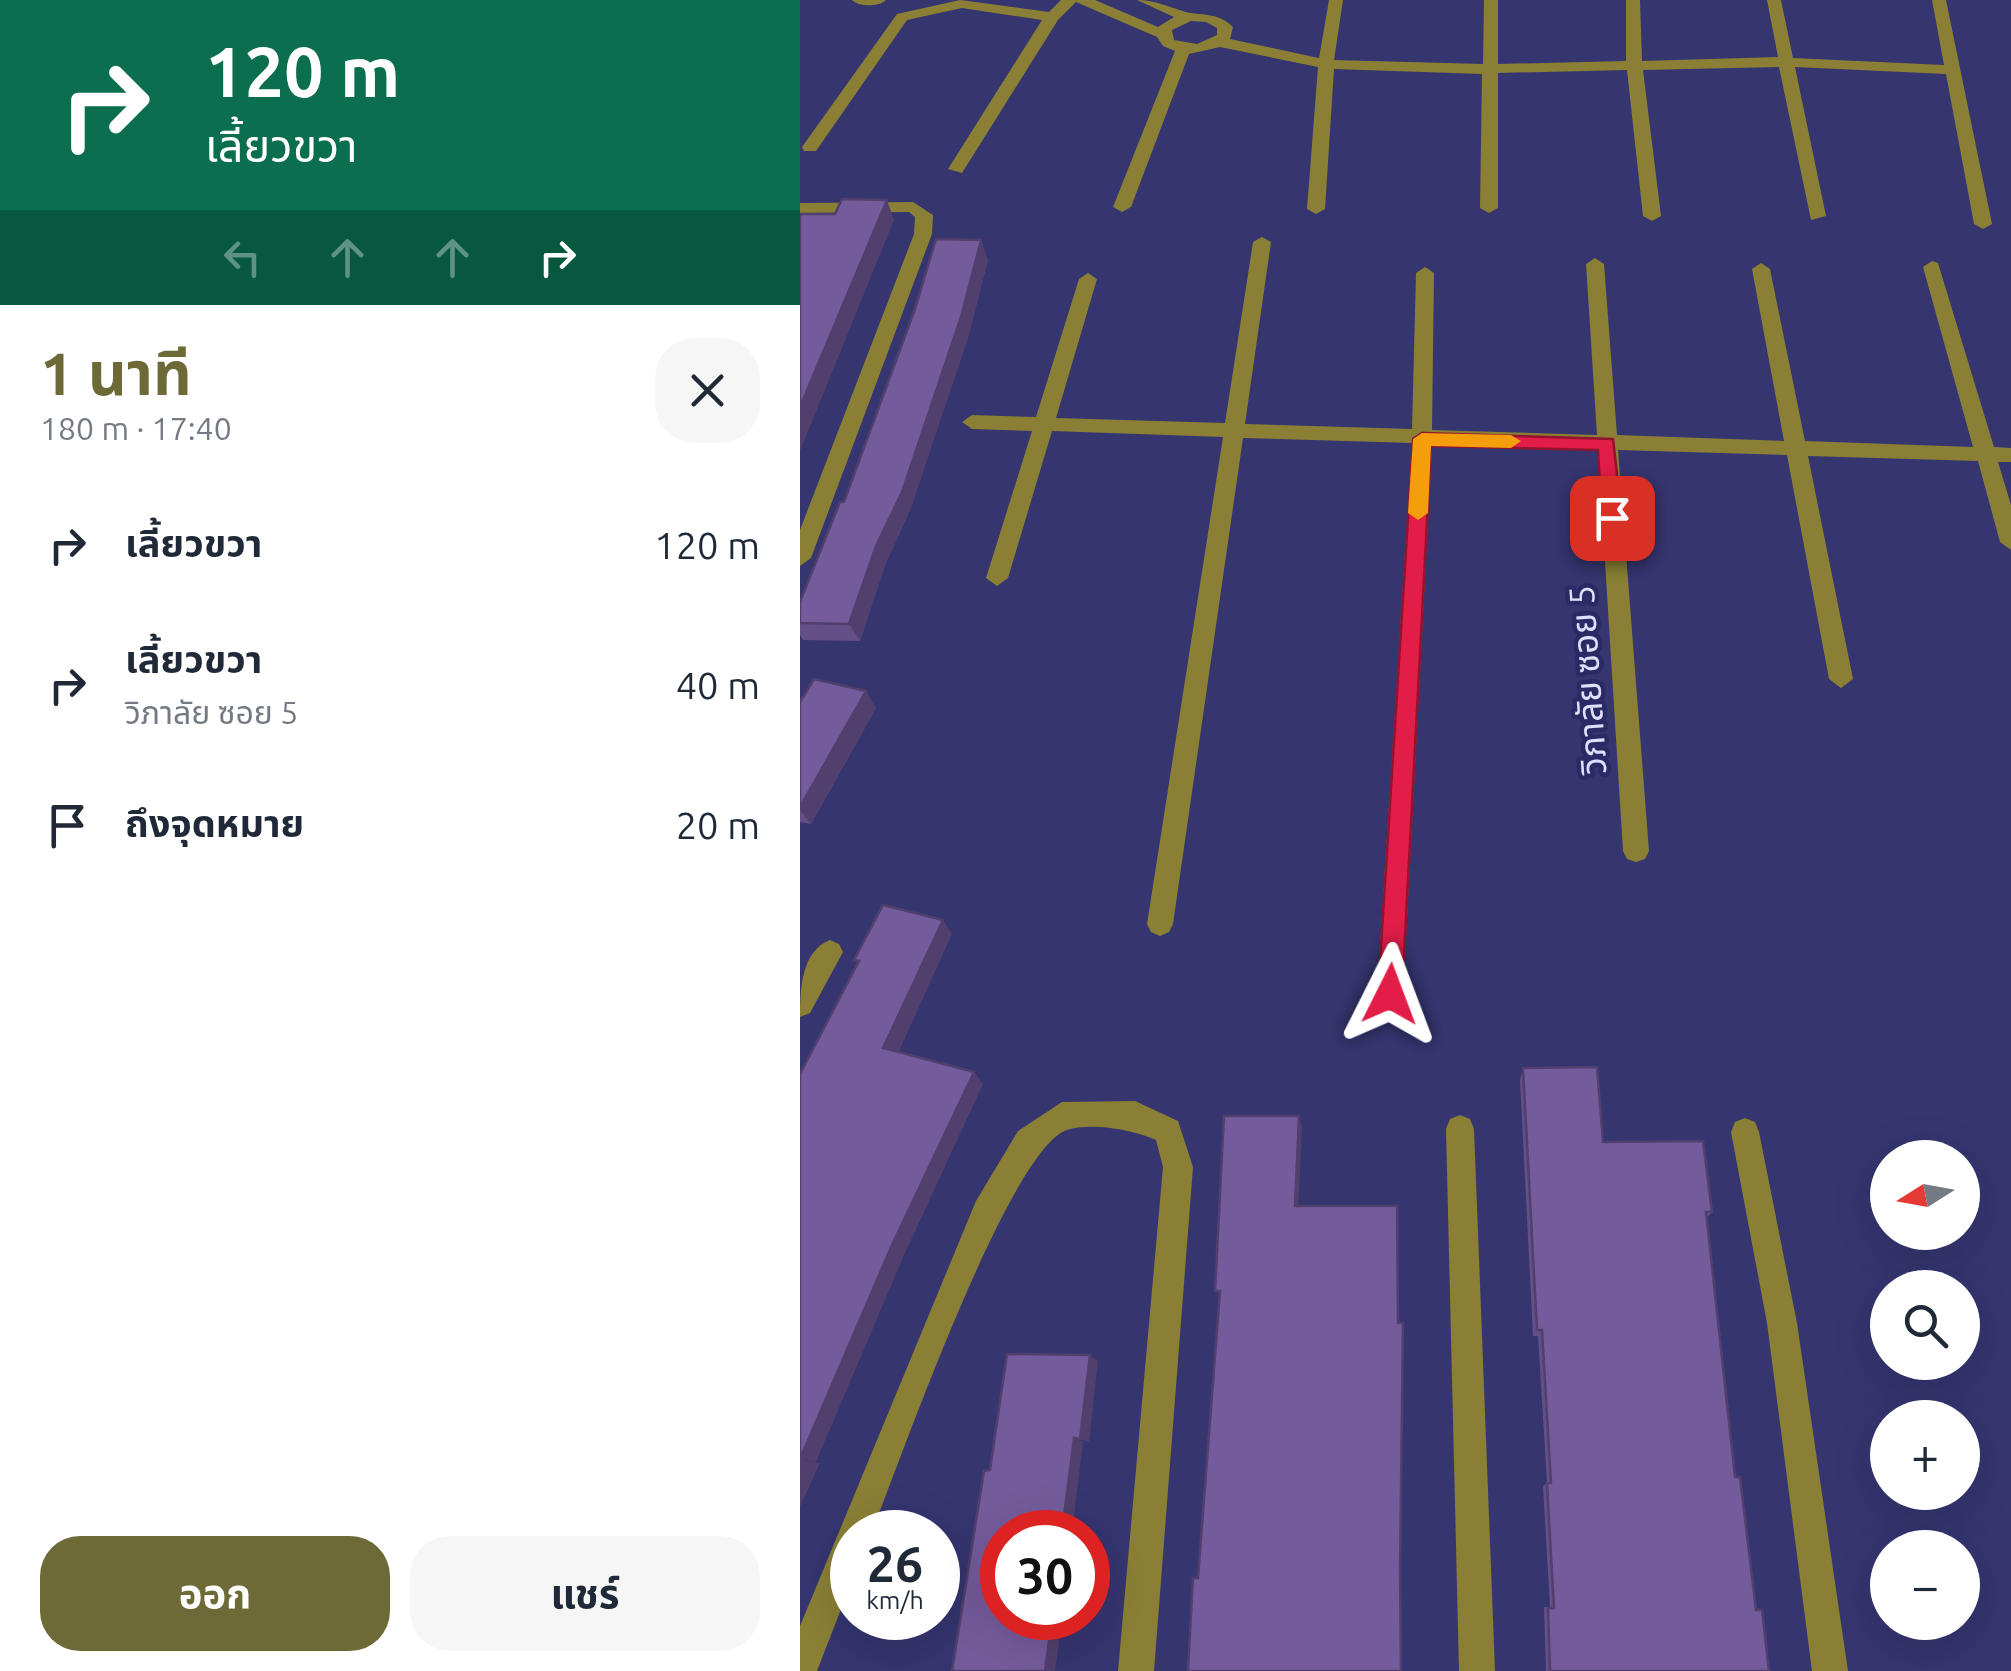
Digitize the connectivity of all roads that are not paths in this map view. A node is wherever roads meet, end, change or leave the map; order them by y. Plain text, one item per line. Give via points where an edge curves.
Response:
1 (858, 0) edge
2 (878, 0) edge
3 (1070, 0) edge
4 (1082, 0) edge
5 (1144, 0) edge
6 (1336, 0) edge
7 (1491, 0) edge
8 (1633, 0) edge
9 (1774, 0) edge
10 (1939, 0) edge
11 (1052, 16) junction
12 (1186, 18) junction
13 (1163, 34) junction
14 (1220, 42) junction
15 (1183, 49) junction
16 (1785, 62) junction
17 (1326, 64) junction
18 (1634, 64) junction
19 (1488, 69) junction
20 (1955, 70) junction
21 (810, 147) dead end
22 (956, 169) dead end
23 (1122, 206) dead end
24 (800, 208) edge
25 (1489, 208) dead end
26 (1316, 209) dead end
27 (1652, 216) dead end
28 (1817, 216) dead end
29 (1983, 224) dead end
30 (1262, 242) dead end
31 (1596, 264) dead end
32 (1932, 268) dead end
33 (1761, 270) dead end
34 (1425, 273) dead end
35 (1088, 279) dead end
36 (972, 422) dead end
37 (1046, 426) junction
38 (1235, 433) junction
39 (1422, 439) junction
40 (1607, 444) junction
41 (1796, 449) junction
42 (1986, 455) junction
43 (2011, 456) edge
44 (2011, 542) edge
45 (800, 558) edge
46 (997, 578) dead end
47 (1841, 678) dead end
48 (1636, 851) dead end
49 (1160, 924) dead end
50 (830, 952) dead end
51 (1390, 994) dead end
52 (800, 1004) edge
53 (1460, 1129) dead end
54 (1745, 1132) dead end
55 (865, 1510) edge
56 (830, 1595) edge
57 (800, 1669) edge
58 (1136, 1671) edge
59 (1477, 1671) edge
60 (1830, 1671) edge

1 - 2 street
3 - 11 street
4 - 13 street
5 - 12 street
6 - 17 street
7 - 19 street
8 - 18 street
9 - 16 street
10 - 20 street
11 - 21 street via 962,4 902,16
11 - 22 street
12 - 13 street
12 - 14 street via 1220,22 1226,32
13 - 15 street
14 - 15 street
14 - 17 street
15 - 23 street
16 - 18 street
16 - 20 street
16 - 28 street
17 - 19 street
17 - 26 street
18 - 19 street
18 - 27 street
19 - 25 street
20 - 29 street
24 - 45 street via 914,207 924,215 923,234
30 - 38 street
31 - 40 street, วิภาลัย ซอย 5
32 - 42 street
33 - 41 street
34 - 39 street
35 - 37 street
36 - 37 street
37 - 38 street
37 - 46 street
38 - 39 street
38 - 49 street
39 - 40 street
39 - 51 street
40 - 41 street
40 - 48 street, วิภาลัย ซอย 5
41 - 42 street
41 - 47 street
42 - 43 street
42 - 44 street
50 - 52 street
53 - 59 street
54 - 60 street via 1782,1323
55 - 58 street via 986,1211 1028,1141 1062,1116 1135,1115 1168,1131 1178,1167
56 - 57 street

